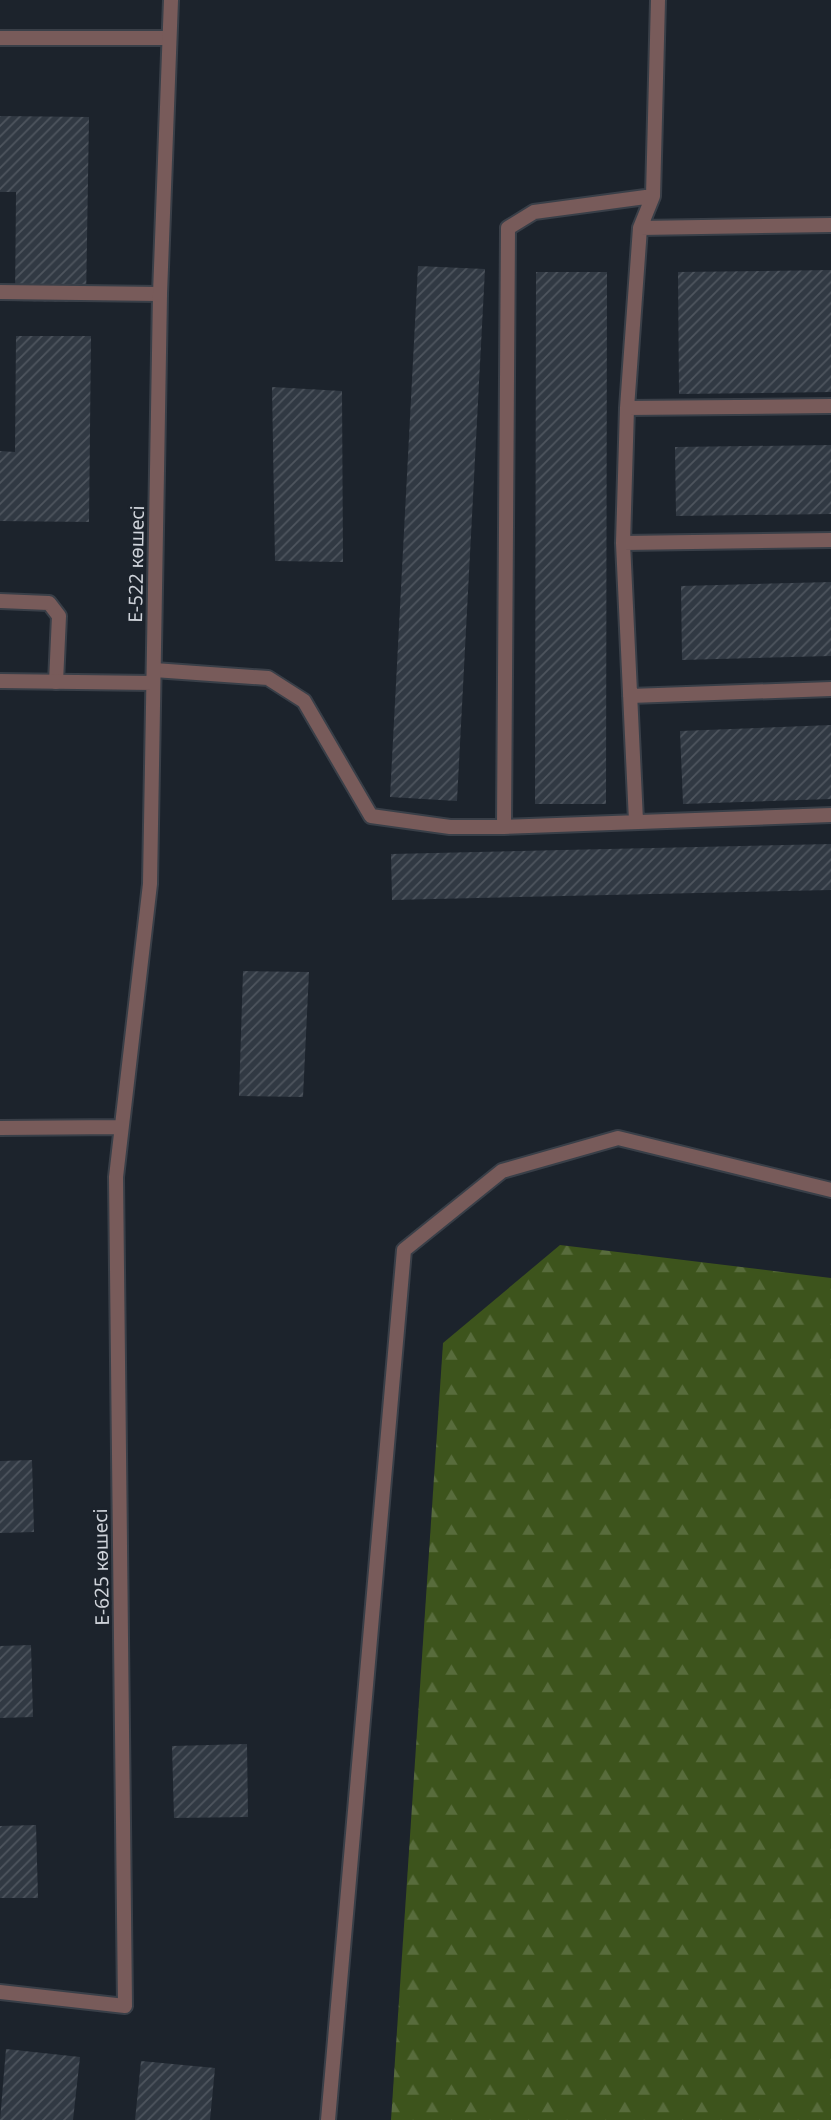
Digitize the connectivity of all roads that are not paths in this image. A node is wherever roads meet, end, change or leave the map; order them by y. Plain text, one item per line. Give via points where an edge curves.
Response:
1 (171, 0) edge
2 (659, 0) edge
3 (0, 38) edge
4 (169, 38) junction
5 (653, 196) junction
6 (831, 225) edge
7 (640, 228) junction
8 (0, 292) edge
9 (160, 294) junction
10 (831, 406) edge
11 (627, 408) junction
12 (831, 540) edge
13 (622, 543) junction
14 (0, 601) edge
15 (153, 676) junction
16 (0, 681) edge
17 (56, 682) junction
18 (831, 690) edge
19 (630, 696) junction
20 (831, 815) edge
21 (636, 821) junction
22 (504, 827) junction
23 (120, 1127) junction
24 (0, 1128) edge
25 (831, 1190) edge
26 (0, 1992) edge
27 (328, 2120) edge

1 - 4 street, Е-522 көшесі
2 - 5 street
3 - 4 street
4 - 9 street, Е-522 көшесі
5 - 7 street
5 - 22 street via 534,212 508,228
6 - 7 street
7 - 11 street
8 - 9 street
9 - 15 street, Е-522 көшесі
10 - 11 street
11 - 13 street
12 - 13 street
13 - 19 street
14 - 17 street via 49,603 59,617
15 - 17 street
15 - 22 street via 268,678 304,701 371,816 450,827
15 - 23 street, Е-522 көшесі via 150,884
16 - 17 street
18 - 19 street
19 - 21 street
20 - 21 street
21 - 22 street
23 - 24 street
23 - 26 street, Е-625 көшесі via 116,1177 125,2006
25 - 27 street via 618,1138 502,1171 404,1250

